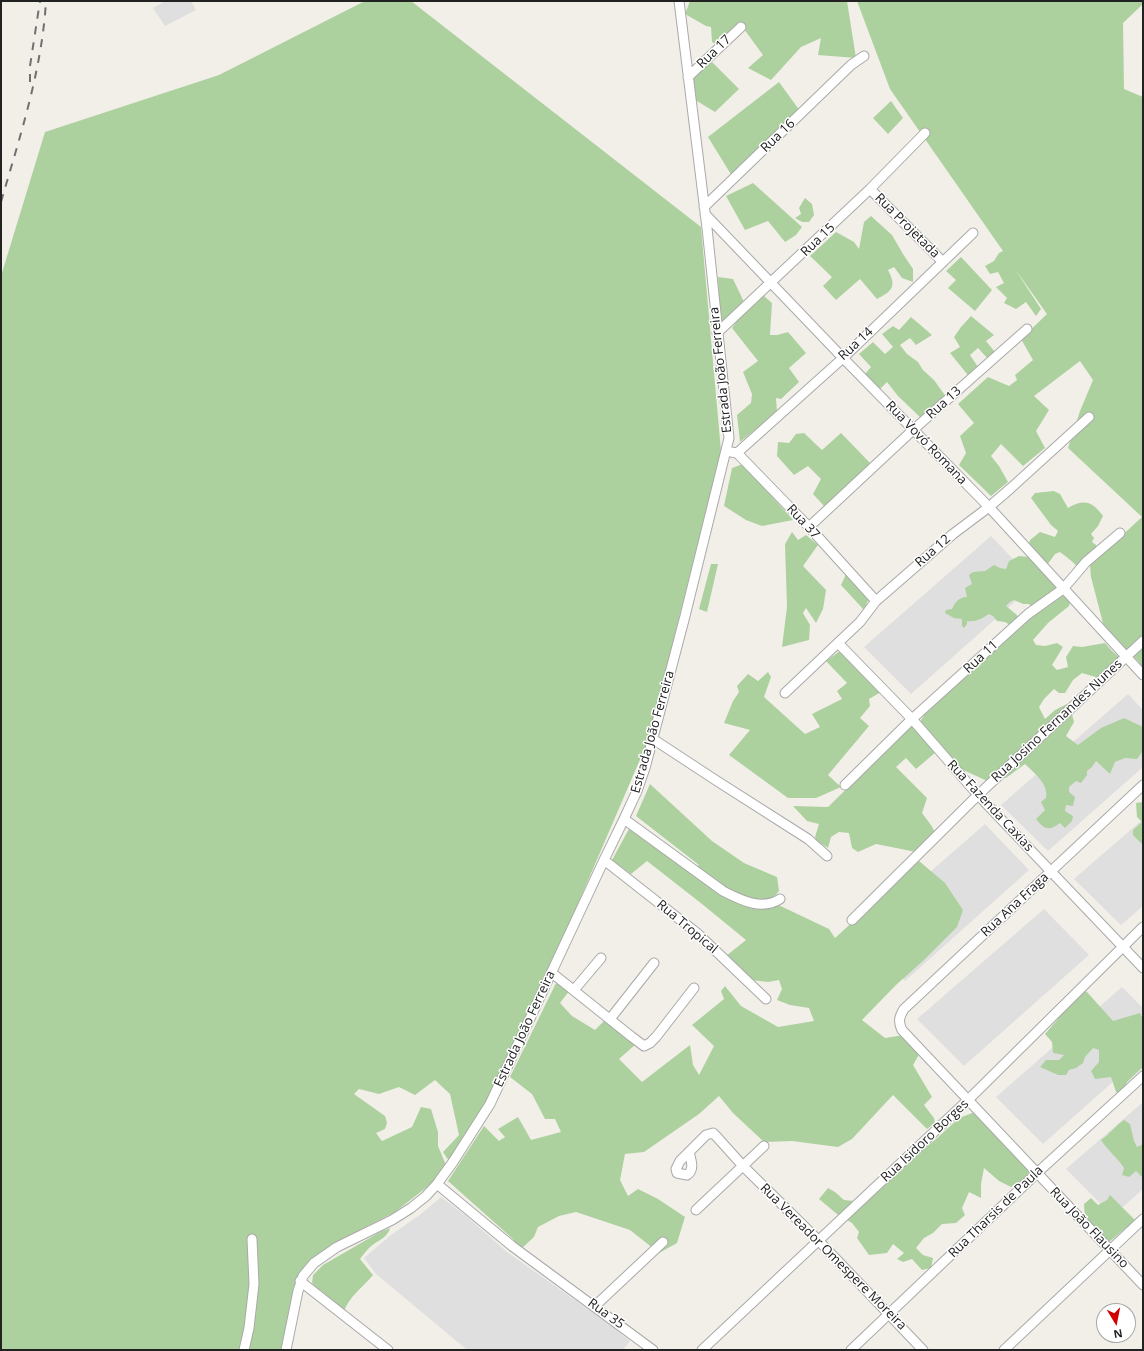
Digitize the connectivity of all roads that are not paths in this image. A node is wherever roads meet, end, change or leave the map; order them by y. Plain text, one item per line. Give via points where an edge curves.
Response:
1 (679, 1) edge
2 (741, 27) dead end
3 (864, 56) dead end
4 (688, 77) junction
5 (924, 133) dead end
6 (870, 189) junction
7 (705, 210) junction
8 (973, 233) dead end
9 (943, 262) junction
10 (772, 283) junction
11 (1027, 329) dead end
12 (718, 333) junction
13 (842, 358) junction
14 (1089, 417) dead end
15 (913, 430) junction
16 (726, 452) junction
17 (737, 453) junction
18 (989, 507) junction
19 (809, 527) junction
20 (1120, 533) dead end
21 (1063, 589) junction
22 (876, 601) junction
23 (1143, 641) edge
24 (838, 643) junction
25 (1126, 657) junction
26 (1143, 675) edge
27 (785, 693) dead end
28 (912, 719) junction
29 (653, 739) junction
30 (845, 785) dead end
31 (1143, 785) edge
32 (978, 795) junction
33 (624, 819) junction
34 (826, 856) dead end
35 (604, 860) junction
36 (1052, 871) junction
37 (780, 899) dead end
38 (852, 920) dead end
39 (1143, 927) edge
40 (1123, 947) junction
41 (601, 958) dead end
42 (654, 963) dead end
43 (1143, 968) edge
44 (552, 973) junction
45 (694, 988) dead end
46 (574, 990) junction
47 (766, 1000) dead end
48 (610, 1019) junction
49 (902, 1030) joint
50 (1143, 1076) edge
51 (968, 1100) junction
52 (764, 1146) dead end
53 (689, 1152) dead end
54 (742, 1166) junction
55 (1037, 1173) junction
56 (437, 1184) junction
57 (696, 1210) dead end
58 (1143, 1219) edge
59 (252, 1239) dead end
60 (818, 1240) junction
61 (662, 1242) dead end
62 (1110, 1250) junction
63 (300, 1281) junction
64 (1143, 1285) edge
65 (595, 1306) junction
66 (890, 1314) junction
67 (244, 1350) edge
68 (286, 1350) edge
69 (388, 1350) edge
70 (653, 1350) edge
71 (702, 1350) edge
72 (851, 1350) edge
73 (924, 1350) edge
74 (1004, 1350) edge

1 - 4 street, Estrada João Ferreira
2 - 4 street, Rua 17
3 - 7 street, Rua 16 via 851,65
4 - 7 street, Estrada João Ferreira
5 - 6 street, Rua 15
6 - 9 street, Rua Projetada
6 - 10 street, Rua 15
7 - 10 street, Rua Vovó Romana
7 - 12 street, Estrada João Ferreira
8 - 9 street, Rua 14
9 - 13 street, Rua 14
10 - 12 street, Rua 15
10 - 13 street, Rua Vovó Romana
11 - 15 street, Rua 13
12 - 16 street, Estrada João Ferreira via 729,438
13 - 15 street, Rua Vovó Romana
13 - 17 street, Rua 14
14 - 18 street, Rua 12
15 - 18 street, Rua Vovó Romana
15 - 19 street, Rua 13
16 - 17 street
16 - 29 street, Estrada João Ferreira
17 - 19 street, Rua 37
18 - 21 street, Rua Vovó Romana
18 - 22 street, Rua 12 via 953,534
19 - 22 street, Rua 37
20 - 21 street, Rua 11 via 1086,562
21 - 25 street, Rua Vovó Romana
21 - 28 street, Rua 11 via 1028,614
22 - 24 street, Rua 12 via 860,622
23 - 25 street, Rua Josino Fernandes Nunes
24 - 27 street, Rua 12
24 - 28 street, Rua Fazenda Caxias
25 - 26 street, Rua Vovó Romana
25 - 32 street, Rua Josino Fernandes Nunes
28 - 30 street, Rua 11
28 - 32 street, Rua Fazenda Caxias
29 - 33 street, Estrada João Ferreira via 637,791
29 - 34 street via 808,839
31 - 36 street, Rua Ana Fraga
32 - 36 street, Rua Fazenda Caxias
32 - 38 street, Rua Josino Fernandes Nunes
33 - 35 street, Estrada João Ferreira
33 - 37 street via 736,898 760,905 768,905
35 - 44 street, Estrada João Ferreira
35 - 47 street, Rua Tropical via 697,933
36 - 40 street, Rua Fazenda Caxias
36 - 49 street, Rua Ana Fraga via 904,1009 899,1017
39 - 40 street, Rua Isidoro Borges
40 - 43 street, Rua Fazenda Caxias
40 - 51 street, Rua Isidoro Borges
41 - 46 street
42 - 48 street
44 - 46 street
44 - 56 street, Estrada João Ferreira via 490,1104
45 - 48 street via 647,1045 642,1045
46 - 48 street
49 - 51 street, Rua João Flausino
50 - 55 street, Rua Tharsis de Paula
51 - 55 street, Rua João Flausino
51 - 60 street, Rua Isidoro Borges
52 - 54 street
53 - 54 street, Rua Vereador Omespere Moreira via 706,1135 712,1133
54 - 57 street
54 - 60 street, Rua Vereador Omespere Moreira
55 - 62 street, Rua João Flausino
55 - 66 street, Rua Tharsis de Paula
56 - 63 street, Estrada João Ferreira via 420,1202 403,1213 327,1253 311,1266
56 - 65 street, Rua 35 via 512,1246
58 - 62 street
59 - 67 street via 254,1284
60 - 66 street, Rua Vereador Omespere Moreira
60 - 71 street, Rua Isidoro Borges
61 - 65 street
62 - 64 street, Rua João Flausino
62 - 74 street
63 - 68 street, Estrada João Ferreira
63 - 69 street
65 - 70 street, Rua 35
66 - 72 street, Rua Tharsis de Paula
66 - 73 street, Rua Vereador Omespere Moreira

